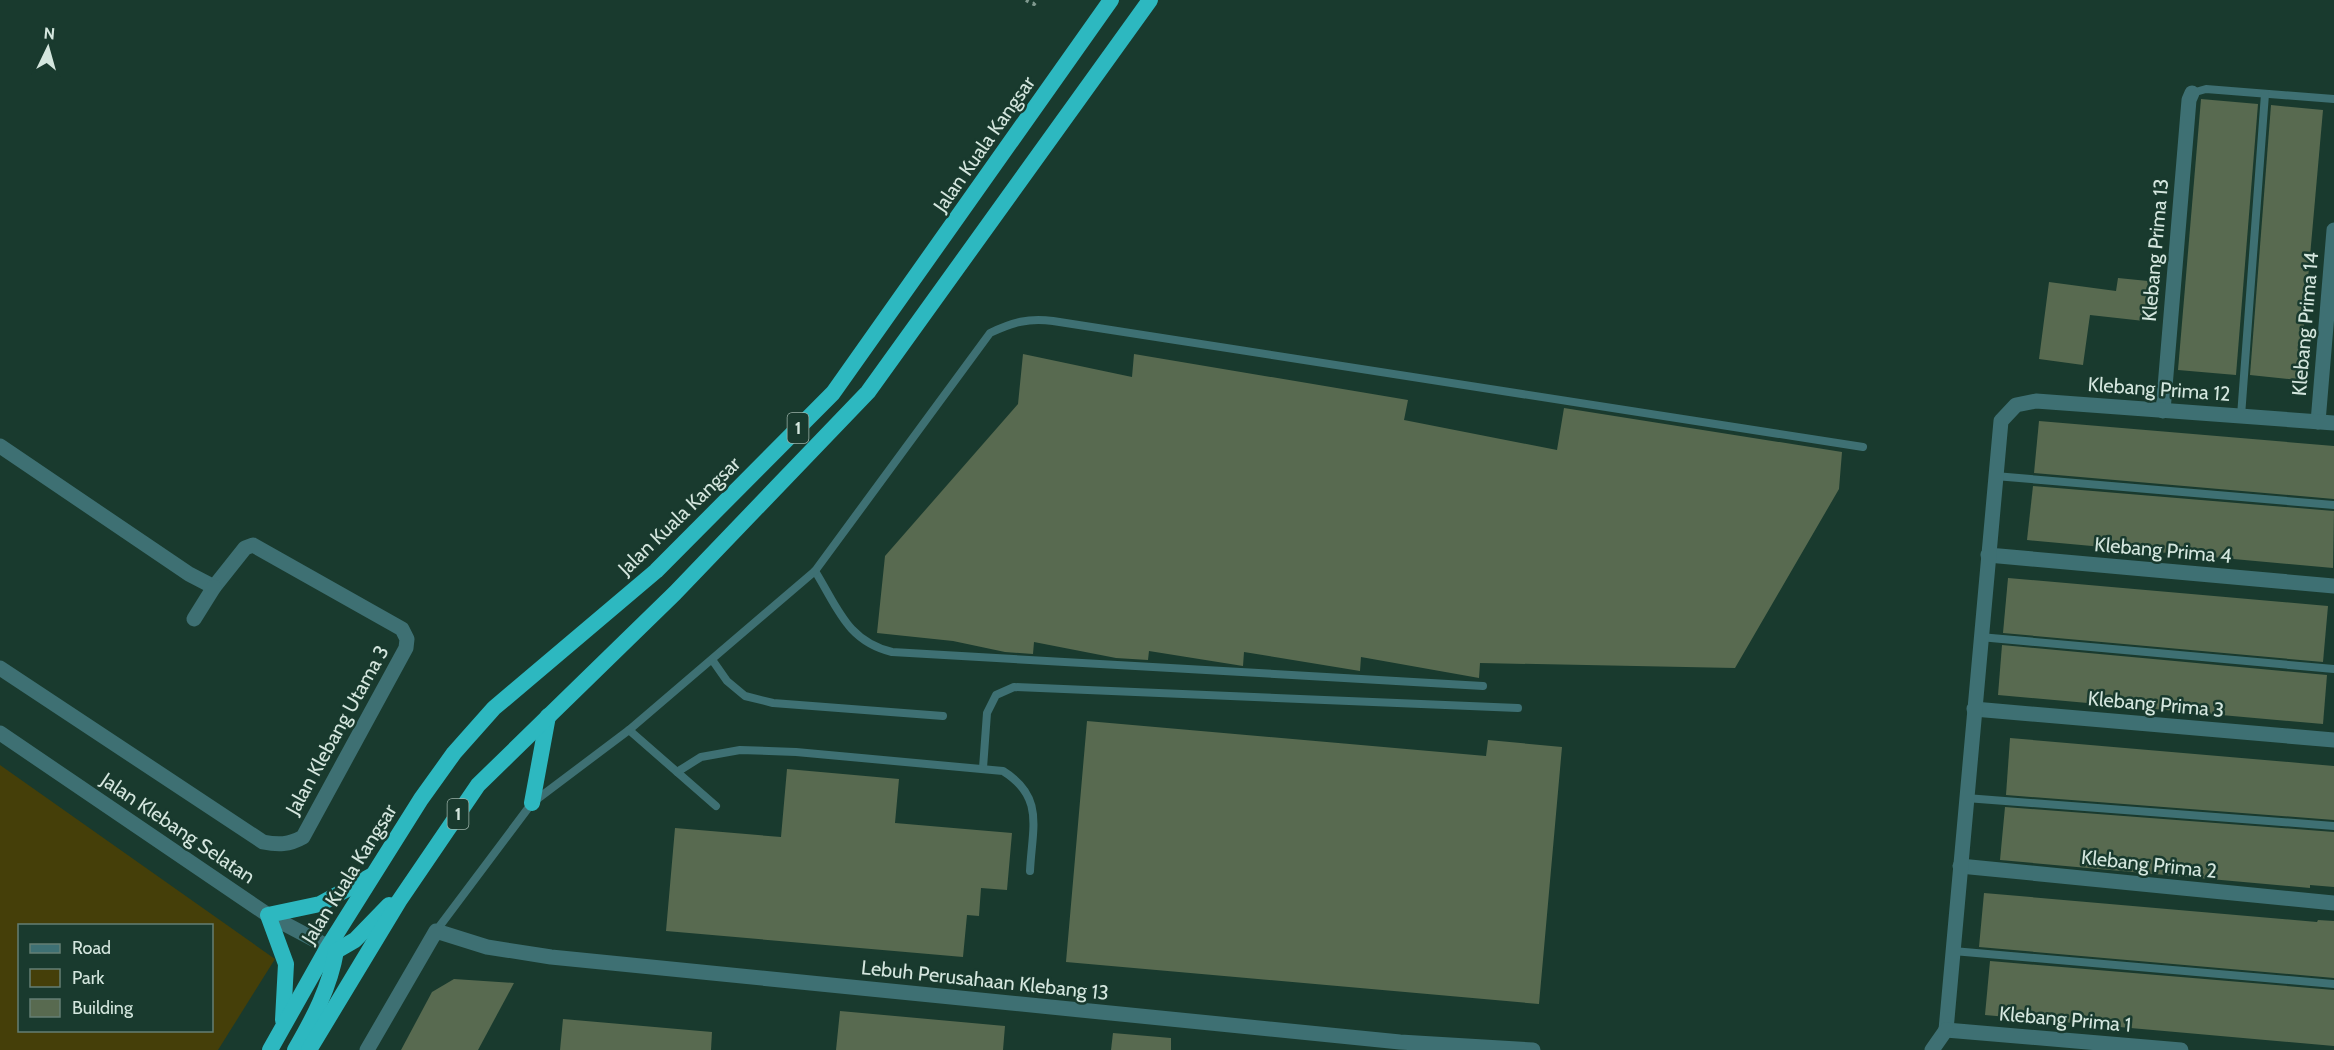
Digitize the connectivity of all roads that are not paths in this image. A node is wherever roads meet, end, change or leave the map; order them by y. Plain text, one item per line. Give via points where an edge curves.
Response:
1 (1112, 0) edge
2 (1150, 0) edge
3 (2192, 93) joint
4 (2265, 94) junction
5 (2334, 99) edge
6 (2334, 230) edge
7 (2163, 411) junction
8 (2241, 416) junction
9 (2318, 422) junction
10 (2334, 423) edge
11 (0, 446) edge
12 (1863, 447) dead end
13 (1995, 476) junction
14 (2334, 505) edge
15 (1988, 555) junction
16 (815, 572) junction
17 (2334, 586) edge
18 (214, 587) junction
19 (194, 619) dead end
20 (1980, 638) junction
21 (713, 661) junction
22 (0, 668) edge
23 (2334, 669) edge
24 (1483, 686) dead end
25 (1518, 708) dead end
26 (1974, 709) junction
27 (548, 716) junction
28 (943, 716) dead end
29 (629, 730) junction
30 (0, 733) edge
31 (2334, 740) edge
32 (983, 768) junction
33 (677, 772) junction
34 (1966, 798) junction
35 (532, 803) junction
36 (716, 806) dead end
37 (2334, 826) edge
38 (1960, 866) junction
39 (1030, 871) dead end
40 (374, 874) junction
41 (411, 883) junction
42 (2334, 903) edge
43 (268, 915) junction
44 (436, 931) junction
45 (332, 949) junction
46 (1953, 951) junction
47 (2334, 984) edge
48 (282, 1028) junction
49 (1946, 1030) junction
50 (1401, 1046) edge
51 (270, 1050) edge
52 (295, 1050) edge
53 (309, 1050) edge
54 (367, 1050) edge
55 (1533, 1050) edge
56 (1932, 1050) edge
57 (2181, 1050) edge

1 - 40 highway, Jalan Kuala Kangsar / 1 via 833,393 656,571 494,708 448,762
2 - 27 highway, 1 via 867,392 675,593
3 - 4 lane via 2197,89
3 - 7 street, Klebang Prima 13
4 - 5 lane
4 - 8 lane
6 - 9 street, Klebang Prima 14
7 - 8 street, Klebang Prima 12
7 - 13 street, Klebang Prima 12 via 2025,402 2007,412 1998,432
8 - 9 street, Klebang Prima 12
9 - 10 street, Klebang Prima 12
11 - 18 street
12 - 16 lane via 1053,321 1014,321 990,333
13 - 14 lane
13 - 15 street
15 - 17 street, Klebang Prima 4
15 - 20 street
16 - 21 lane
16 - 24 lane via 851,630 872,647 892,652
18 - 19 street
18 - 22 street, Jalan Klebang Utama 3 via 245,548 253,545 406,635 406,648 303,837 291,843 263,842
20 - 23 lane
20 - 26 street
21 - 28 lane via 727,681 745,696 773,704
21 - 29 lane
25 - 32 lane via 1014,687 996,695 987,713
26 - 31 street, Klebang Prima 3
26 - 34 street
27 - 35 highway
27 - 41 highway, 1 via 478,785
29 - 33 lane
29 - 35 lane
30 - 43 street, Jalan Klebang Selatan
32 - 33 lane via 740,750 701,757
32 - 39 lane via 1003,771 1021,782 1033,806
33 - 36 lane
34 - 37 lane
34 - 38 street
35 - 44 lane
38 - 42 street, Klebang Prima 2
38 - 46 street
40 - 43 highway via 320,904
40 - 45 highway, Jalan Kuala Kangsar / 1
41 - 45 highway via 355,940
41 - 53 highway, 1
43 - 45 street, Jalan Klebang Selatan
43 - 48 highway via 286,964
44 - 50 street, Lebuh Perusahaan Klebang 13 via 487,947 551,957
44 - 54 street
45 - 48 highway, Jalan Kuala Kangsar / 1
45 - 52 highway via 333,971
46 - 47 lane
46 - 49 street
48 - 51 highway, Jalan Kuala Kangsar / 1
49 - 56 street
49 - 57 street, Klebang Prima 1
50 - 55 street, Lebuh Perusahaan Klebang 13

